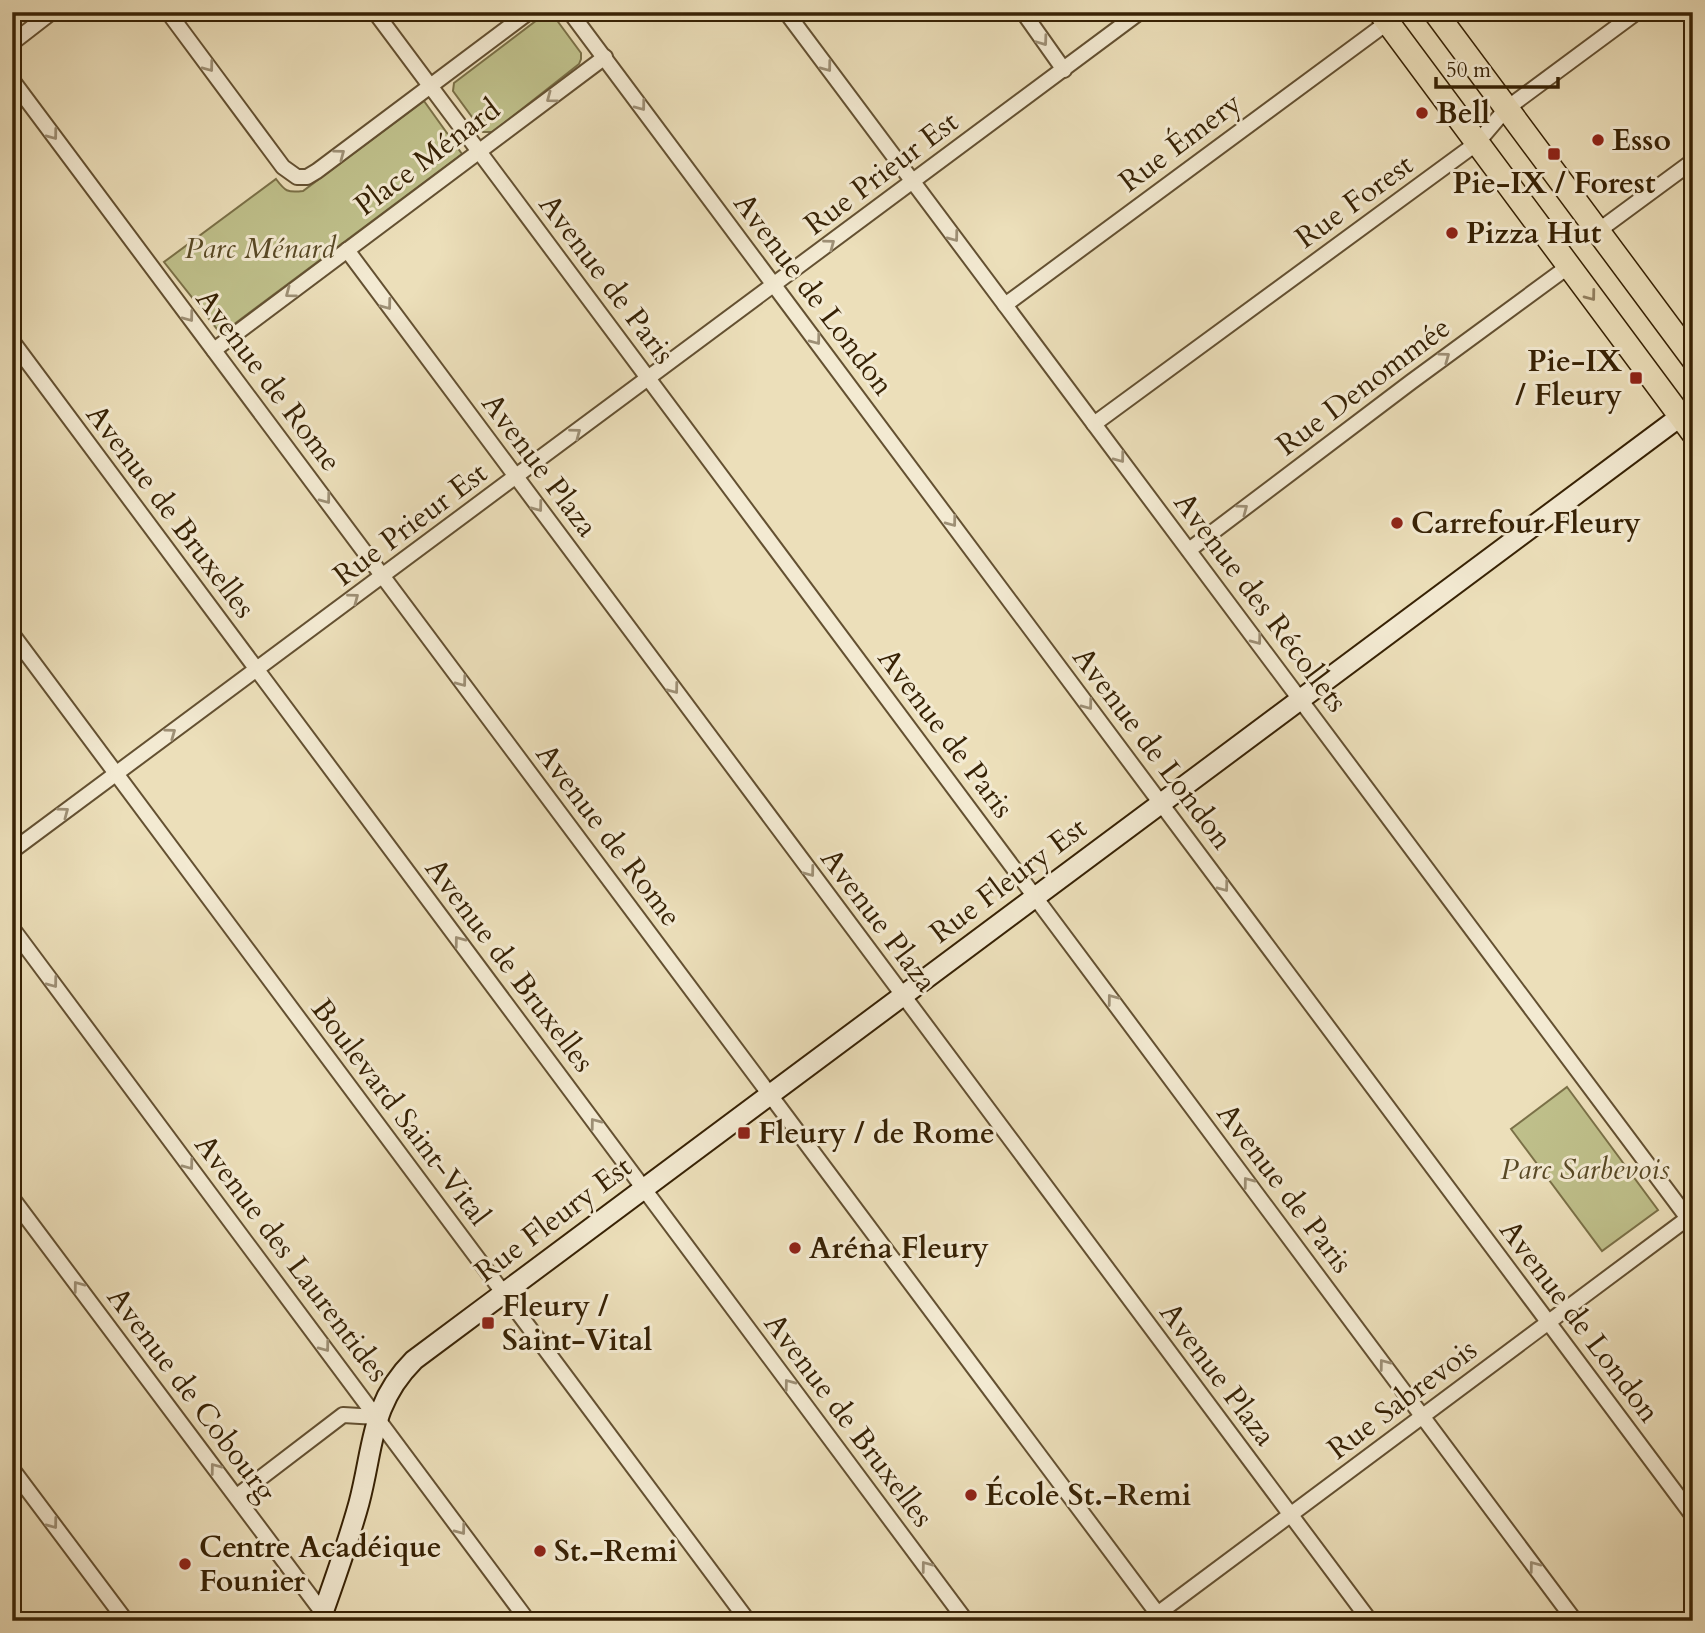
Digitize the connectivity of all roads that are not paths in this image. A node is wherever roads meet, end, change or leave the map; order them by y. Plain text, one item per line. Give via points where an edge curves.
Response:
1 (52, 12) edge
2 (168, 12) edge
3 (375, 12) edge
4 (529, 12) edge
5 (570, 12) edge
6 (786, 12) edge
7 (1023, 12) edge
8 (1140, 12) edge
9 (1435, 12) edge
10 (1637, 12) edge
11 (1384, 17) edge
12 (12, 43) edge
13 (605, 57) junction
14 (1064, 70) junction
15 (12, 80) edge
16 (429, 86) junction
17 (1506, 108) junction
18 (1477, 143) junction
19 (479, 151) junction
20 (1693, 161) edge
21 (913, 183) junction
22 (1598, 231) junction
23 (346, 250) junction
24 (1569, 266) junction
25 (775, 285) junction
26 (1005, 305) junction
27 (12, 341) edge
28 (214, 350) junction
29 (1693, 359) edge
30 (648, 379) junction
31 (1689, 419) edge
32 (1094, 424) junction
33 (516, 477) junction
34 (1189, 550) junction
35 (383, 576) junction
36 (12, 634) edge
37 (257, 670) junction
38 (1301, 699) junction
39 (116, 774) junction
40 (1162, 803) junction
41 (12, 851) edge
42 (1036, 897) junction
43 (12, 928) edge
44 (903, 996) junction
45 (770, 1094) junction
46 (644, 1189) junction
47 (12, 1198) edge
48 (1690, 1221) edge
49 (503, 1293) junction
50 (1548, 1321) junction
51 (377, 1417) junction
52 (1423, 1417) junction
53 (12, 1469) edge
54 (237, 1496) junction
55 (1291, 1514) junction
56 (1693, 1516) edge
57 (324, 1618) edge
58 (1156, 1618) edge
59 (126, 1621) edge
60 (528, 1621) edge
61 (748, 1621) edge
62 (967, 1621) edge
63 (1370, 1621) edge
64 (1575, 1621) edge

1 - 12 street
2 -> 16 street, Place Ménard via 283,167 297,177 317,171
3 - 16 street, Avenue de Paris
4 - 16 street, Place Ménard
5 - 13 street, Avenue de London
6 -> 21 street, Avenue des Récollets
7 -> 14 street
8 - 14 street, Rue Prieur Est
9 - 17 main road
10 - 17 street, Rue Forest
11 - 18 main road
11 - 26 street, Rue Émery
13 -> 19 street, Place Ménard
13 -> 25 street, Avenue de London
14 - 21 street, Rue Prieur Est
15 -> 28 street, Avenue de Rome
16 - 19 street, Avenue de Paris
17 - 18 street, Rue Forest
17 - 22 main road
18 - 24 main road
18 - 32 street, Rue Forest
19 - 23 street, Place Ménard
19 - 30 street, Avenue de Paris
20 - 22 street
25 -> 21 street, Rue Prieur Est
21 -> 26 street, Avenue des Récollets
22 - 29 main road
23 -> 28 street, Place Ménard
23 -> 33 street, Avenue Plaza
24 -> 31 main road
34 -> 24 street, Rue Denommée
25 - 30 street, Rue Prieur Est
25 -> 40 street, Avenue de London
26 - 32 street, Avenue des Récollets
27 - 37 street, Avenue de Bruxelles
28 -> 35 street, Avenue de Rome
33 -> 30 street, Rue Prieur Est
30 - 42 street, Avenue de Paris
31 - 38 street, Rue Fleury Est
32 -> 34 street, Avenue des Récollets
33 - 35 street, Rue Prieur Est
33 -> 44 street, Avenue Plaza
34 -> 38 street, Avenue des Récollets
37 -> 35 street, Rue Prieur Est
35 -> 45 street, Avenue de Rome
36 - 39 street, Boulevard Saint-Vital
39 -> 37 street, Rue Prieur Est
46 -> 37 street, Avenue de Bruxelles
38 - 40 street, Rue Fleury Est
38 - 48 street, Avenue des Récollets
41 -> 39 street, Rue Prieur Est
39 - 49 street, Boulevard Saint-Vital
40 - 42 street, Rue Fleury Est
40 -> 50 street, Avenue de London
42 - 44 street, Rue Fleury Est
52 -> 42 street, Avenue de Paris
43 -> 51 street, Avenue des Laurentides
44 - 45 street, Rue Fleury Est
44 - 55 street, Avenue Plaza
45 - 46 street, Rue Fleury Est
45 - 58 street, Avenue de Rome
46 - 49 street, Rue Fleury Est
62 -> 46 street, Avenue de Bruxelles
54 -> 47 street, Avenue de Cobourg
48 - 50 street, Rue Sabrevois
49 - 51 street, Rue Fleury Est via 409,1365 394,1381
49 - 61 street, Boulevard Saint-Vital
50 - 52 street, Rue Sabrevois
50 - 56 street, Avenue de London
51 - 54 street via 343,1415
51 - 57 street, Rue Fleury Est via 357,1510
51 -> 60 street, Avenue des Laurentides
52 - 55 street, Rue Sabrevois
64 -> 52 street, Avenue de Paris
53 -> 59 street
54 - 57 street, Avenue de Cobourg
55 - 58 street, Rue Sabrevois
55 - 63 street, Avenue Plaza

